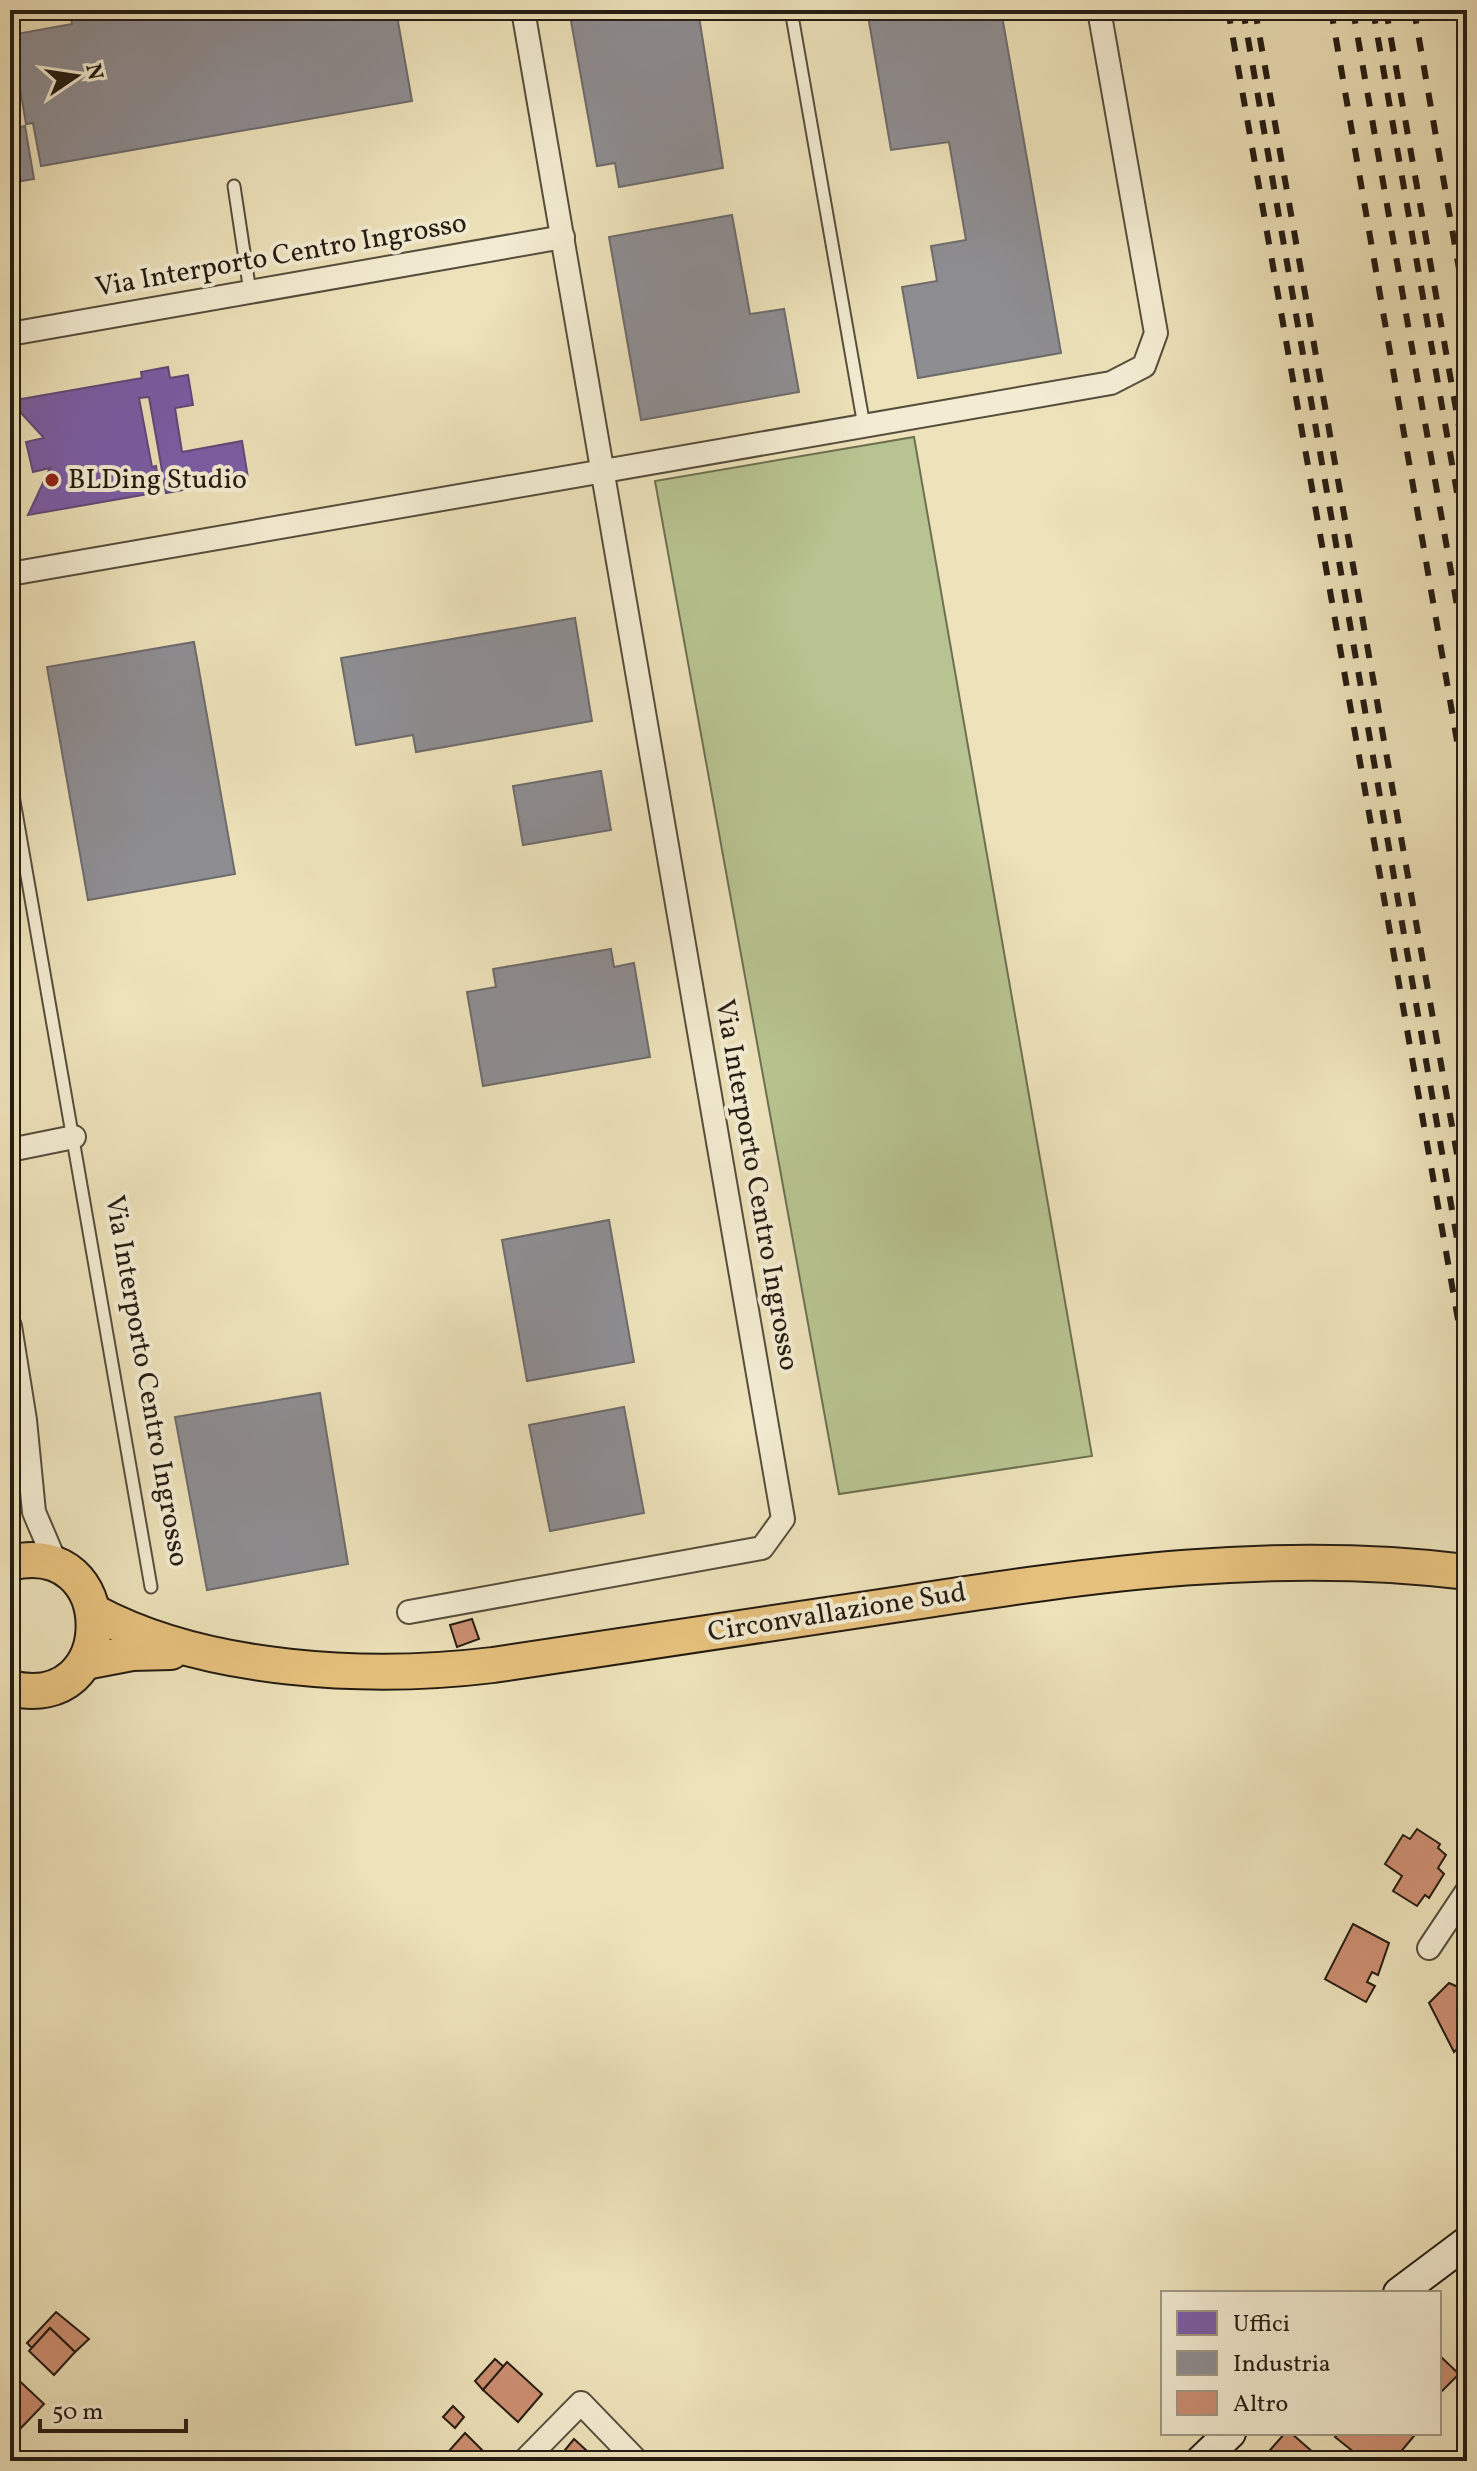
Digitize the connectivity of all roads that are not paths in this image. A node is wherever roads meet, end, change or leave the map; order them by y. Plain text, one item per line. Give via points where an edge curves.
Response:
1 (523, 10) edge
2 (791, 10) edge
3 (1099, 10) edge
4 (234, 186) dead end
5 (563, 237) junction
6 (250, 292) junction
7 (10, 334) edge
8 (864, 426) junction
9 (604, 471) junction
10 (10, 574) edge
11 (10, 778) edge
12 (74, 1137) junction
13 (10, 1150) edge
14 (10, 1326) edge
15 (10, 1563) edge
16 (57, 1566) junction
17 (1467, 1572) edge
18 (151, 1587) dead end
19 (94, 1612) junction
20 (409, 1612) dead end
21 (208, 1653) junction
22 (85, 1662) junction
23 (10, 1688) edge
24 (1467, 1891) edge
25 (1429, 1948) dead end
26 (1466, 2245) edge
27 (1402, 2291) edge
28 (1228, 2435) edge
29 (524, 2461) edge
30 (637, 2461) edge
31 (1201, 2461) edge

1 - 5 street, Via Interporto Centro Ingrosso
2 - 8 lane
3 - 8 street via 1156,333 1144,366 1111,383
4 - 6 lane
5 - 6 street, Via Interporto Centro Ingrosso
5 - 9 street, Via Interporto Centro Ingrosso
6 - 7 street, Via Interporto Centro Ingrosso
8 - 9 street
9 - 10 street
9 - 20 street, Via Interporto Centro Ingrosso via 783,1519 762,1548
11 - 12 lane, Via Interporto Centro Ingrosso
12 - 13 street
12 - 18 lane, Via Interporto Centro Ingrosso
14 - 16 street via 34,1512
15 - 16 main road via 27,1560
16 - 19 main road via 81,1584
17 - 21 main road, Circonvallazione Sud via 1386,1562 1283,1560 1102,1573 445,1671 359,1672
19 - 21 main road via 151,1639
19 - 22 main road via 93,1647
21 - 22 main road via 132,1653
22 - 23 main road via 58,1686 41,1691
24 - 25 street
26 - 27 street
28 - 31 street
29 - 30 street via 581,2403

